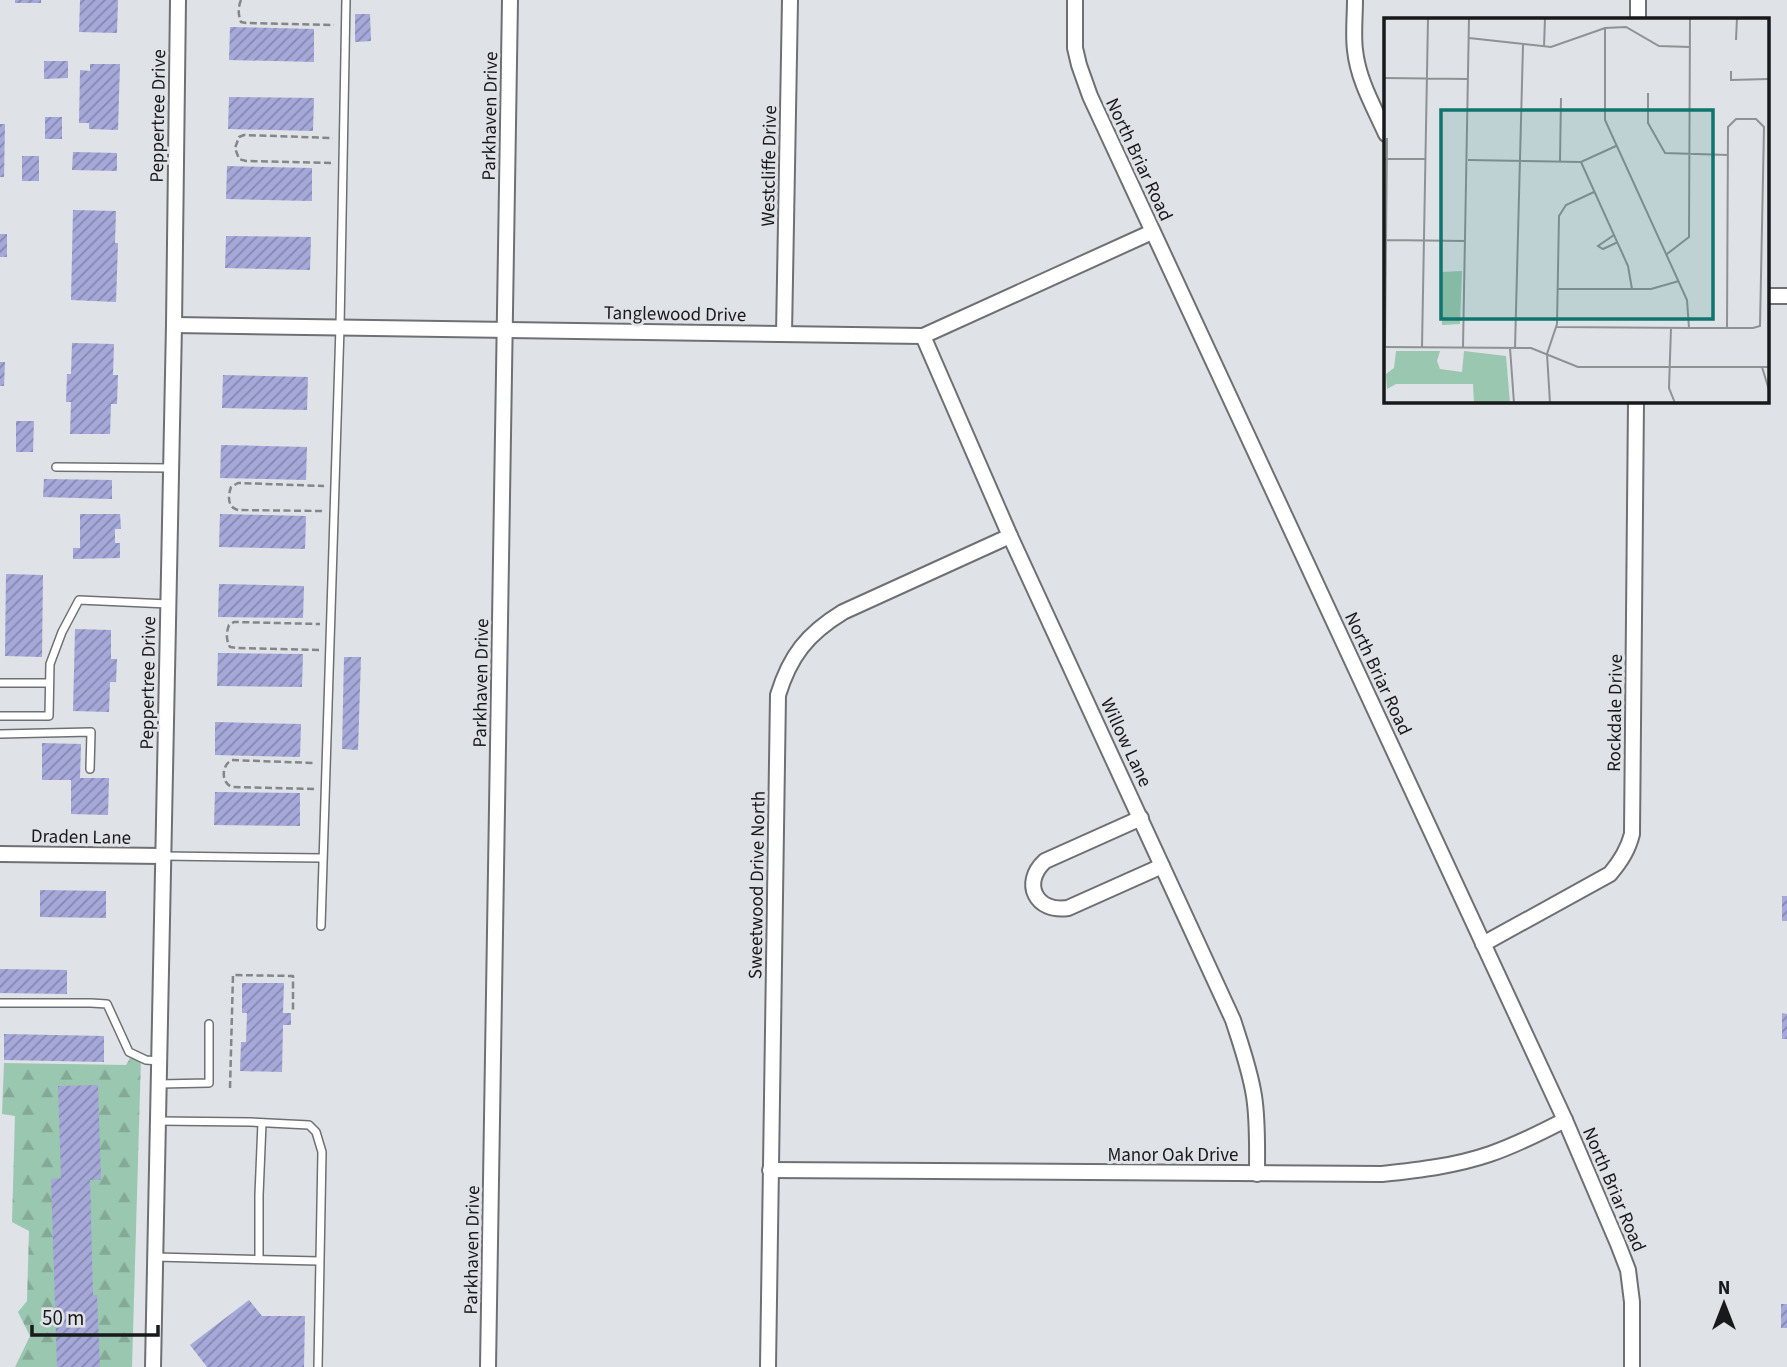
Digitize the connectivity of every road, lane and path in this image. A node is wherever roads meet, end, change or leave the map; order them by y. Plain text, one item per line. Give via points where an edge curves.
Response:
1 (178, 0) edge
2 (241, 0) edge
3 (346, 0) edge
4 (510, 0) edge
5 (790, 0) edge
6 (1075, 0) edge
7 (1355, 0) edge
8 (1638, 0) edge
9 (1638, 18) edge
10 (346, 25) junction
11 (1384, 130) edge
12 (343, 138) junction
13 (343, 163) junction
14 (1152, 232) junction
15 (174, 325) junction
16 (340, 327) junction
17 (505, 331) junction
18 (784, 334) junction
19 (923, 336) junction
20 (1636, 402) edge
21 (56, 467) dead end
22 (171, 468) junction
23 (334, 486) junction
24 (334, 512) junction
25 (1010, 536) junction
26 (168, 604) junction
27 (330, 624) junction
28 (329, 650) junction
29 (0, 683) edge
30 (49, 683) junction
31 (0, 716) edge
32 (0, 734) edge
33 (325, 763) junction
34 (90, 769) dead end
35 (324, 789) junction
36 (1141, 818) junction
37 (0, 854) edge
38 (163, 856) junction
39 (322, 859) junction
40 (1162, 866) junction
41 (321, 926) dead end
42 (1483, 944) junction
43 (0, 1003) edge
44 (293, 1010) dead end
45 (209, 1024) dead end
46 (159, 1061) junction
47 (158, 1084) junction
48 (230, 1088) dead end
49 (1565, 1120) junction
50 (157, 1121) junction
51 (262, 1123) junction
52 (770, 1170) junction
53 (1257, 1174) junction
54 (155, 1257) junction
55 (259, 1259) junction
56 (319, 1261) junction
57 (153, 1367) edge
58 (318, 1367) edge
59 (488, 1367) edge
60 (768, 1367) edge
61 (1632, 1367) edge

1 - 15 street, Peppertree Drive
2 - 10 path via 239,18 246,23
3 - 10 lane
4 - 17 street, Parkhaven Drive
5 - 18 street, Westcliffe Drive
6 - 14 street, North Briar Road via 1079,65
7 - 11 street via 1356,56
8 - 9 street
10 - 12 lane
12 - 13 lane
12 - 13 path via 244,135 235,148 239,159 246,162
13 - 16 lane
14 - 19 street, Tanglewood Drive
14 - 42 street, North Briar Road
15 - 16 street, Tanglewood Drive
15 - 22 street, Peppertree Drive
16 - 17 street, Tanglewood Drive
16 - 23 lane
17 - 18 street, Tanglewood Drive
17 - 59 street, Parkhaven Drive
18 - 19 street, Tanglewood Drive
19 - 25 street, Willow Lane
20 - 42 street, Rockdale Drive via 1632,834 1610,874
21 - 22 lane
22 - 26 street, Peppertree Drive
23 - 24 lane
23 - 24 path via 238,483 229,492 230,504 237,510
24 - 27 lane
25 - 36 street, Willow Lane
25 - 52 street, Sweetwood Drive North via 825,623 806,640 784,675 778,695
26 - 30 lane via 79,600 50,664
26 - 38 street, Peppertree Drive
27 - 28 lane
27 - 28 path via 234,622 226,635 230,647
28 - 33 lane
29 - 30 lane
30 - 31 lane via 49,716
32 - 34 lane via 91,732
33 - 35 lane
33 - 35 path via 232,761 224,768 225,781 232,787
35 - 39 lane
36 - 40 street, Willow Lane
36 - 40 street via 1045,861 1035,874 1034,891 1044,904 1059,910
37 - 38 street, Draden Lane
38 - 39 lane
38 - 46 street, Peppertree Drive
39 - 41 lane
40 - 53 street, Willow Lane via 1233,1020 1247,1063 1257,1129
42 - 49 street, North Briar Road
43 - 46 lane via 107,1004 129,1052
44 - 48 path via 293,976 233,975
45 - 47 lane via 209,1083
46 - 47 street, Peppertree Drive
47 - 50 street, Peppertree Drive
49 - 53 street, Manor Oak Drive via 1490,1154 1437,1168 1382,1174
49 - 61 street, North Briar Road via 1628,1270
50 - 51 lane
50 - 54 street, Peppertree Drive
51 - 55 lane
51 - 56 lane via 309,1125 316,1132 322,1152
52 - 53 street, Manor Oak Drive
52 - 60 street, Sweetwood Drive North
54 - 55 lane
54 - 57 street, Peppertree Drive
55 - 56 lane
56 - 58 lane

